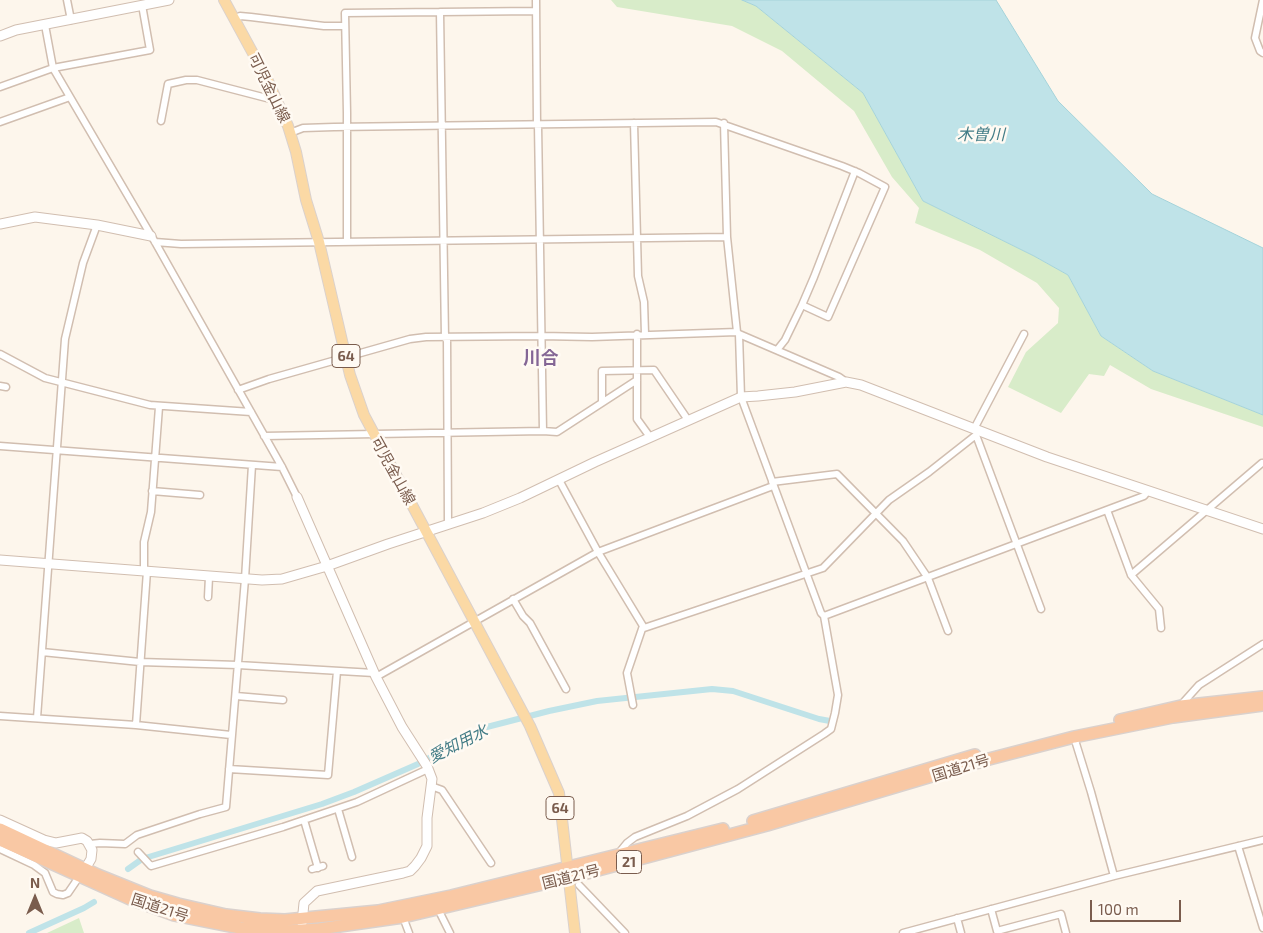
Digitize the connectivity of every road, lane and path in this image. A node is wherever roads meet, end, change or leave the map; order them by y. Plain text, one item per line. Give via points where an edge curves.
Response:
1 (67, 0) edge
2 (168, 0) edge
3 (224, 0) edge
4 (536, 0) edge
5 (1262, 0) edge
6 (142, 5) junction
7 (536, 11) junction
8 (440, 12) junction
9 (234, 19) junction
10 (71, 20) junction
11 (45, 25) junction
12 (346, 26) junction
13 (0, 36) edge
14 (1263, 53) edge
15 (53, 68) junction
16 (0, 86) edge
17 (70, 97) junction
18 (278, 101) junction
19 (161, 121) dead end
20 (0, 122) edge
21 (634, 123) junction
22 (724, 123) junction
23 (442, 125) junction
24 (538, 125) junction
25 (347, 126) junction
26 (290, 133) junction
27 (855, 172) junction
28 (0, 224) edge
29 (97, 225) junction
30 (728, 237) junction
31 (637, 238) junction
32 (153, 239) junction
33 (541, 239) junction
34 (444, 241) junction
35 (320, 242) junction
36 (347, 242) junction
37 (802, 304) junction
38 (738, 333) junction
39 (637, 334) junction
40 (645, 334) junction
41 (1024, 334) dead end
42 (541, 336) junction
43 (446, 337) junction
44 (777, 350) junction
45 (0, 354) edge
46 (346, 357) junction
47 (637, 370) junction
48 (637, 380) junction
49 (62, 382) junction
50 (846, 382) junction
51 (238, 390) junction
52 (741, 397) junction
53 (602, 402) junction
54 (159, 407) junction
55 (250, 412) junction
56 (688, 420) junction
57 (543, 431) junction
58 (976, 431) junction
59 (373, 434) junction
60 (448, 434) junction
61 (264, 436) junction
62 (650, 438) junction
63 (0, 446) edge
64 (56, 450) junction
65 (155, 457) junction
66 (1262, 463) edge
67 (252, 465) junction
68 (282, 468) junction
69 (559, 480) junction
70 (773, 484) junction
71 (152, 491) junction
72 (1148, 491) junction
73 (200, 495) dead end
74 (297, 497) joint
75 (1107, 510) junction
76 (1208, 510) junction
77 (876, 513) junction
78 (448, 524) junction
79 (1263, 529) edge
80 (426, 532) junction
81 (1017, 544) junction
82 (598, 552) junction
83 (0, 560) edge
84 (48, 564) junction
85 (327, 566) junction
86 (145, 571) junction
87 (806, 572) junction
88 (1131, 575) junction
89 (210, 577) junction
90 (928, 578) junction
91 (246, 579) junction
92 (208, 597) dead end
93 (513, 599) junction
94 (1041, 609) dead end
95 (824, 616) junction
96 (474, 621) junction
97 (642, 626) junction
98 (1161, 628) dead end
99 (948, 631) dead end
100 (1263, 644) edge
101 (42, 652) junction
102 (140, 662) junction
103 (238, 665) junction
104 (337, 671) junction
105 (375, 675) junction
106 (566, 689) dead end
107 (236, 696) junction
108 (1263, 697) edge
109 (283, 700) dead end
110 (632, 704) dead end
111 (1263, 705) edge
112 (1180, 706) junction
113 (0, 716) edge
114 (37, 718) junction
115 (136, 725) junction
116 (231, 735) junction
117 (1074, 737) junction
118 (428, 768) junction
119 (229, 769) junction
120 (431, 786) junction
121 (338, 808) junction
122 (0, 820) edge
123 (304, 820) junction
124 (0, 829) edge
125 (0, 840) edge
126 (1263, 840) edge
127 (90, 844) junction
128 (1238, 846) junction
129 (0, 849) edge
130 (139, 853) dead end
131 (618, 854) junction
132 (352, 857) dead end
133 (491, 863) dead end
134 (318, 868) dead end
135 (82, 873) junction
136 (567, 873) junction
137 (1114, 876) junction
138 (579, 885) dead end
139 (438, 909) junction
140 (991, 909) junction
141 (403, 917) junction
142 (957, 918) junction
143 (303, 928) edge
144 (1263, 928) edge
145 (926, 930) edge
146 (997, 932) edge
147 (409, 933) edge
148 (450, 933) edge
149 (575, 933) edge
150 (625, 933) edge
151 (903, 933) edge
152 (961, 933) edge
153 (1066, 933) edge

1 - 10 street
2 - 6 street
3 - 9 main road, 可児金山線 / 64
4 - 7 street
5 - 14 street via 1254,38
6 - 10 street
6 - 15 street via 150,50
7 - 8 street
7 - 24 street
8 - 12 street via 345,13
8 - 23 street
9 - 12 street via 251,16
9 - 18 main road, 可児金山線 / 64
10 - 11 street
11 - 13 street
11 - 15 street
12 - 25 street
15 - 16 street
15 - 17 street
17 - 20 street
17 - 32 street
18 - 19 street via 186,80 168,84
18 - 26 main road, 可児金山線 / 64
21 - 22 street
21 - 24 street
21 - 31 street
22 - 27 street
22 - 30 street
23 - 24 street
23 - 25 street
23 - 34 street
24 - 33 street
25 - 26 street via 303,128
25 - 36 street
26 - 35 main road, 可児金山線 / 64
27 - 37 street
27 - 37 street via 885,187 828,317
28 - 29 street via 35,217
29 - 32 street
29 - 49 street via 72,306 65,339
30 - 31 street
30 - 38 street
31 - 33 street
31 - 40 street
32 - 35 street via 181,244
32 - 51 street
33 - 34 street
33 - 42 street
34 - 36 street
34 - 43 street
35 - 36 street
35 - 46 main road, 可児金山線 / 64
37 - 44 street
38 - 40 street
38 - 44 street
38 - 52 street
39 - 40 street
39 - 42 street
39 - 47 street
41 - 58 street
42 - 43 street
42 - 57 street
43 - 46 street via 410,339
43 - 60 street
44 - 50 street
45 - 49 street via 45,378
46 - 51 street
46 - 59 main road, 可児金山線 / 64 via 356,395
47 - 48 street
47 - 53 street via 602,371
47 - 56 street via 654,370
48 - 53 street
48 - 62 street via 637,419
49 - 54 street
49 - 64 street
50 - 52 street via 795,392
50 - 58 street
51 - 55 street
52 - 56 street
52 - 70 street
53 - 57 street via 557,432
54 - 55 street
54 - 65 street
55 - 61 street
56 - 62 street
57 - 60 street
58 - 72 street
58 - 77 street
58 - 81 street
59 - 60 street
59 - 61 street
59 - 80 main road, 可児金山線 / 64
60 - 78 street
61 - 68 street
62 - 69 street
63 - 64 street
64 - 65 street
64 - 84 street
65 - 67 street
65 - 71 street
66 - 76 street
67 - 68 street
67 - 91 street
68 - 74 street
69 - 78 street
69 - 82 street
70 - 77 street via 837,474
70 - 82 street
70 - 87 street
71 - 73 street
71 - 86 street via 144,542
72 - 75 street via 1144,496
72 - 76 street
74 - 85 street
75 - 81 street
75 - 88 street
76 - 79 street
76 - 88 street
77 - 87 street via 830,563
77 - 90 street via 902,541
78 - 80 street
80 - 85 street
80 - 96 main road, 可児金山線 / 64
81 - 90 street
81 - 94 street
82 - 93 street
82 - 97 street
83 - 84 street
84 - 86 street
84 - 101 street
85 - 91 street via 272,580
85 - 105 street
86 - 89 street
86 - 102 street
87 - 95 street
87 - 97 street via 644,628
88 - 98 street via 1158,607
89 - 91 street
89 - 92 street
90 - 95 street
90 - 99 street
91 - 103 street
93 - 96 street
93 - 106 street
95 - 131 street via 838,694 830,729 738,789 635,838
96 - 105 street
96 - 136 main road, 可児金山線 / 64 via 530,726 558,793
97 - 110 street via 627,673
100 - 112 street via 1199,686
101 - 102 street
101 - 114 street
102 - 103 street
102 - 115 street
103 - 104 street
103 - 107 street
104 - 105 street
104 - 119 street via 328,775
105 - 118 street
107 - 109 street
107 - 116 street
108 - 112 highway, 国道21号 / 21
111 - 117 highway, 国道21号 / 21 via 1173,717
112 - 131 highway, 国道21号 / 21 via 987,752 764,818
113 - 114 street
114 - 115 street
115 - 116 street
116 - 119 street
117 - 136 highway, 国道21号 / 21 via 767,825
117 - 137 street
118 - 120 street
118 - 121 street
119 - 127 street via 226,807 223,809 137,835 125,844
120 - 133 street via 442,790
120 - 143 street via 426,846 414,866 403,873 317,891 304,903
121 - 123 street
121 - 132 street
122 - 127 street via 44,840 56,843 82,838
123 - 130 street via 151,866
123 - 134 street
124 - 135 highway, 国道21号 / 21
125 - 135 highway, 国道21号 / 21
126 - 128 street
127 - 135 street via 92,854
128 - 137 street
128 - 144 street
129 - 135 street via 34,864 45,873 57,894 68,894
131 - 136 highway, 国道21号 / 21
135 - 143 highway, 国道21号 / 21 via 130,899 174,915 240,928
136 - 139 highway, 国道21号 / 21
136 - 143 highway, 国道21号 / 21
136 - 149 main road, 可児金山線 / 64
137 - 140 street
138 - 150 street
139 - 141 highway, 国道21号 / 21
139 - 148 street
140 - 142 street
140 - 146 street
141 - 143 highway, 国道21号 / 21
141 - 147 street
142 - 145 street
142 - 152 street
145 - 151 street
146 - 153 street via 1060,914

